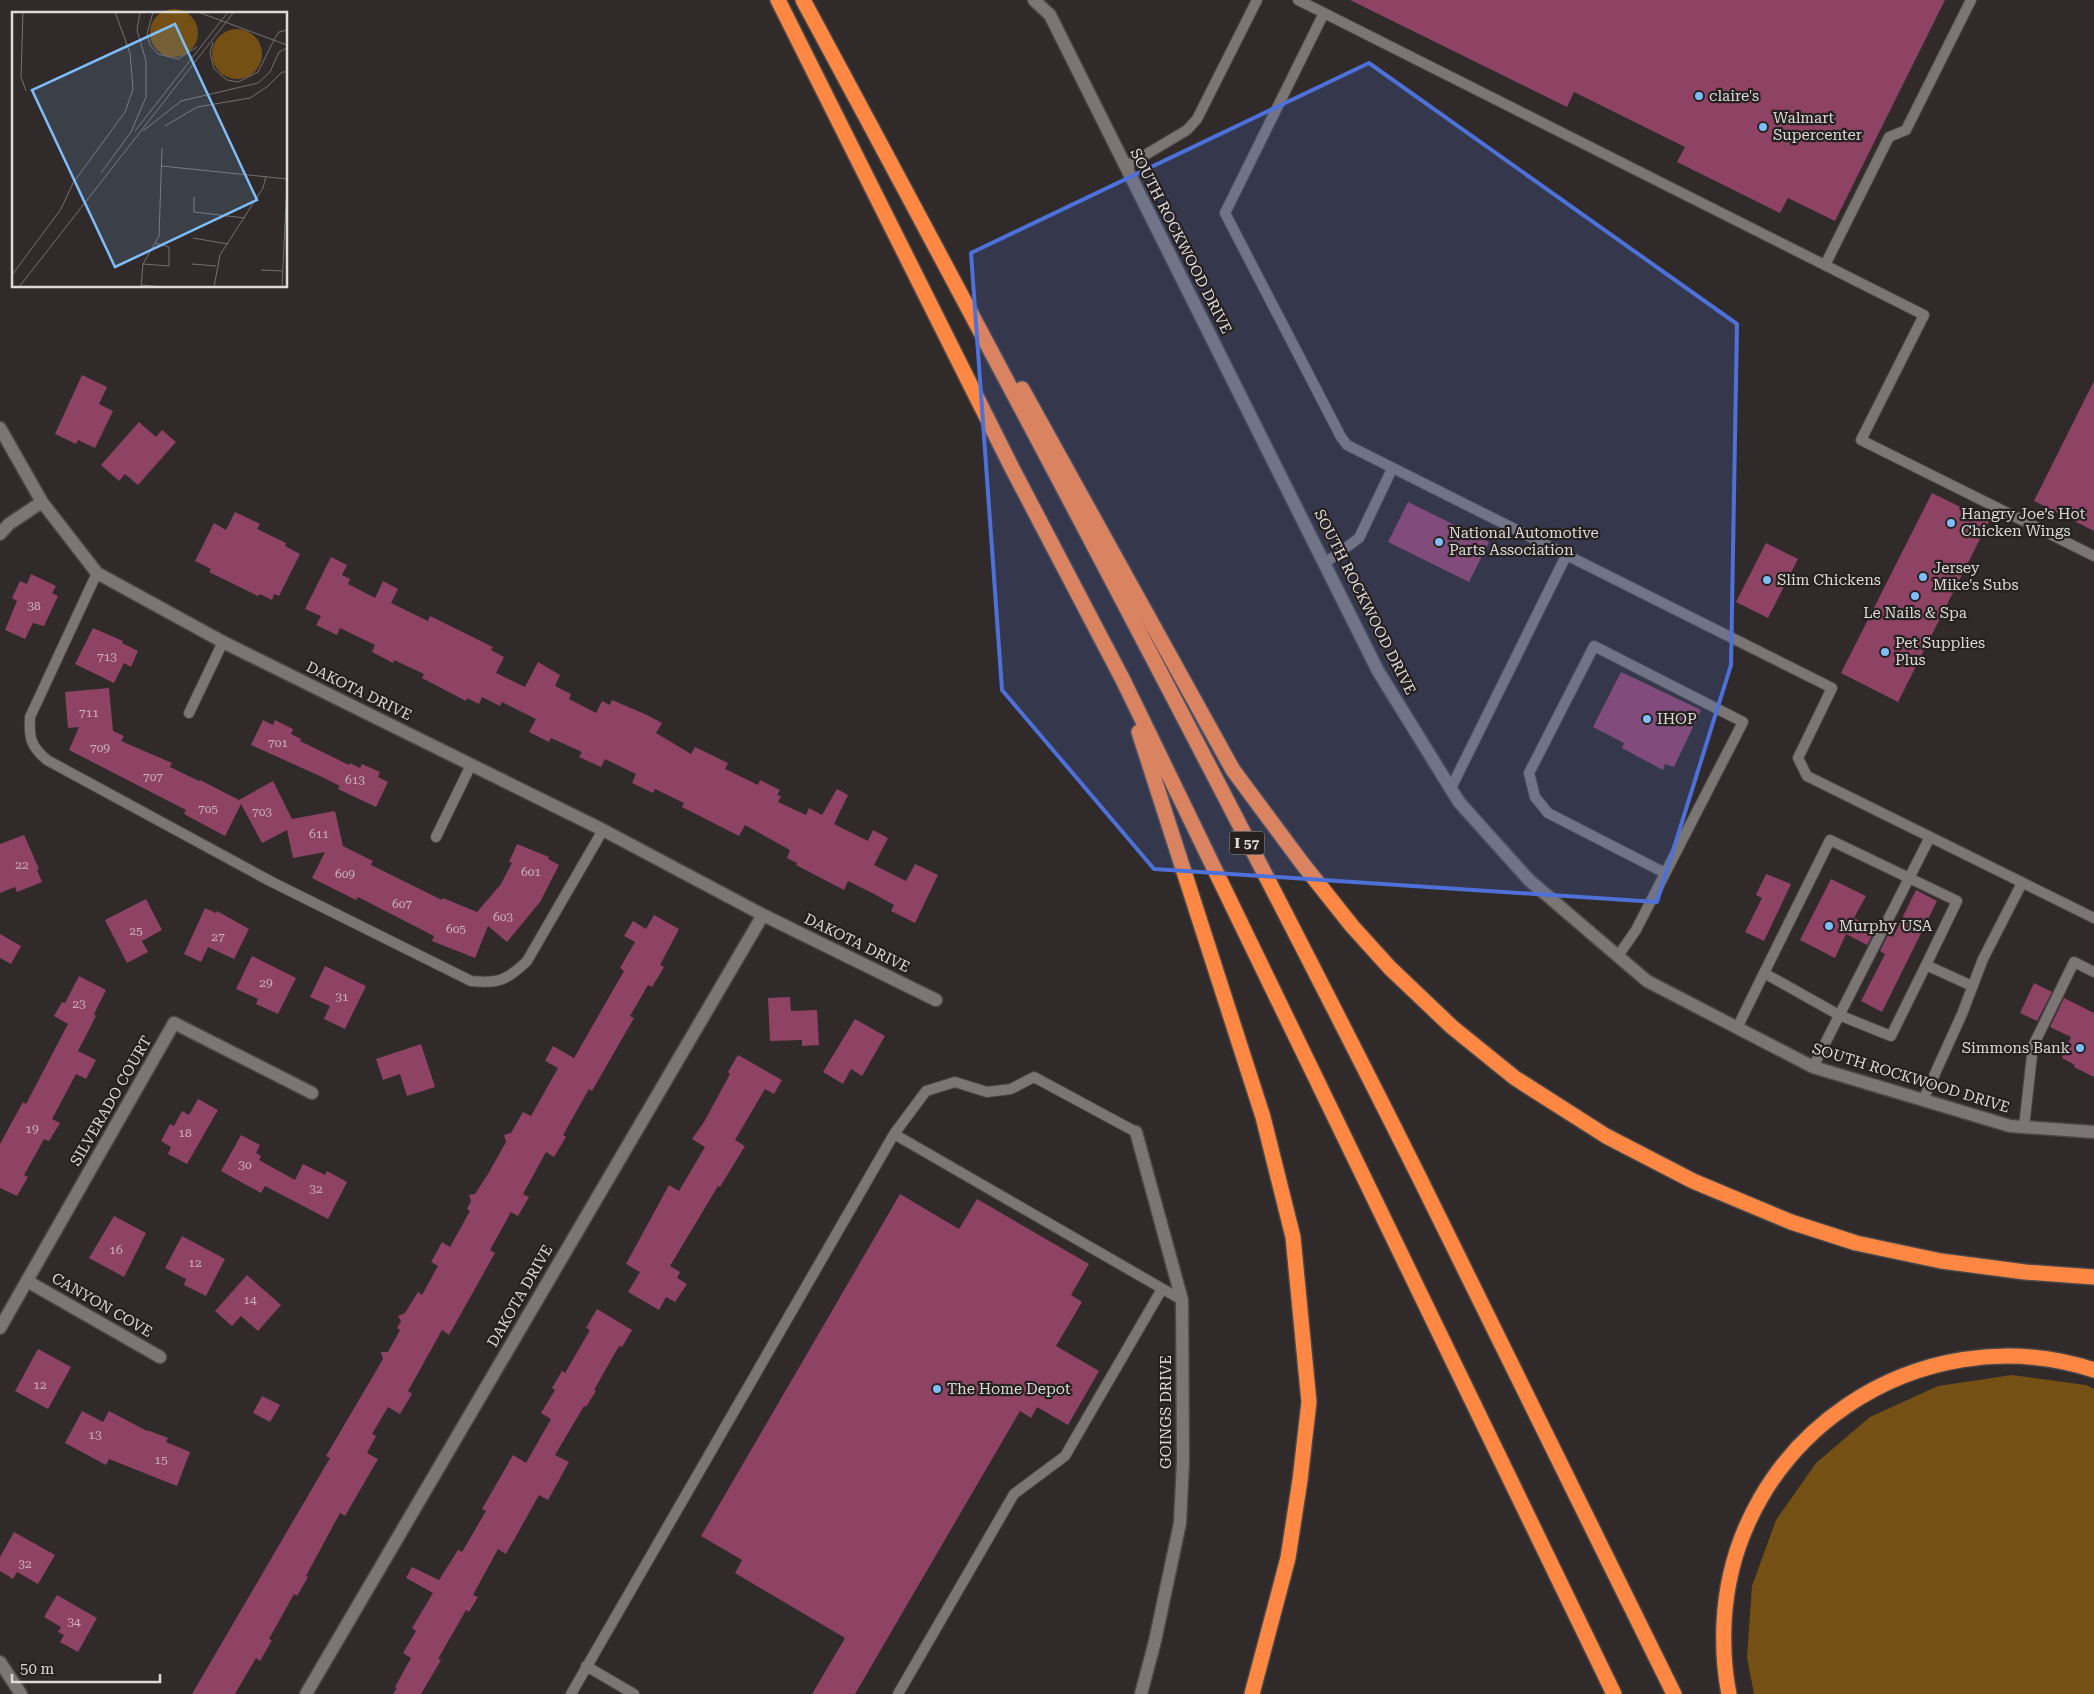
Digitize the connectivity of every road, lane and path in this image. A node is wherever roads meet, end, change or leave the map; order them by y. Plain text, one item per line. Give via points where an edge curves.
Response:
1 (778, 0) edge
2 (803, 0) edge
3 (1034, 0) edge
4 (1257, 0) edge
5 (1298, 0) edge
6 (1971, 0) edge
7 (1324, 13) junction
8 (1125, 167) junction
9 (936, 246) junction
10 (1825, 265) junction
11 (0, 428) edge
12 (1392, 469) junction
13 (42, 502) junction
14 (0, 534) edge
15 (1566, 556) junction
16 (2094, 556) edge
17 (1324, 563) junction
18 (97, 573) junction
19 (223, 642) junction
20 (1123, 680) junction
21 (189, 713) dead end
22 (471, 765) junction
23 (1451, 788) junction
24 (603, 830) junction
25 (436, 837) dead end
26 (1930, 837) junction
27 (1665, 873) junction
28 (1909, 877) junction
29 (2022, 883) junction
30 (763, 914) junction
31 (2094, 918) edge
32 (1618, 956) junction
33 (1926, 965) junction
34 (2094, 972) edge
35 (1764, 973) junction
36 (1972, 986) junction
37 (936, 1000) dead end
38 (1839, 1015) junction
39 (1737, 1028) junction
40 (1813, 1067) junction
41 (312, 1092) dead end
42 (1923, 1100) junction
43 (2024, 1127) junction
44 (1136, 1132) joint
45 (2094, 1132) edge
46 (894, 1134) junction
47 (2094, 1277) edge
48 (27, 1281) junction
49 (1162, 1288) junction
50 (1182, 1300) junction
51 (0, 1328) edge
52 (160, 1358) dead end
53 (2094, 1370) edge
54 (0, 1662) edge
55 (586, 1666) junction
56 (21, 1694) edge
57 (306, 1694) edge
58 (571, 1694) edge
59 (634, 1694) edge
60 (898, 1694) edge
61 (1141, 1694) edge
62 (1252, 1694) edge
63 (1614, 1694) edge
64 (1674, 1694) edge
65 (1729, 1694) edge

1 - 20 highway, I 57 via 1012,468
2 - 9 highway, I 57
3 - 8 street, SOUTH ROCKWOOD DRIVE via 1050,15
4 - 8 lane via 1197,119 1187,130
5 - 7 lane
6 - 10 lane via 1906,130 1889,137
7 - 10 lane
7 - 12 lane via 1225,214 1341,437 1347,445
8 - 17 street, SOUTH ROCKWOOD DRIVE
9 - 47 highway via 976,306 1234,770 1352,926 1390,968 1452,1027 1515,1078 1606,1136 1693,1181 1791,1222 1856,1243 1941,1261
9 - 64 highway, I 57 via 1390,1119
10 - 16 lane via 1924,315 1861,440
11 - 13 street, DAKOTA DRIVE
12 - 15 lane
12 - 17 lane via 1359,538
13 - 14 street
13 - 18 street, DAKOTA DRIVE
15 - 23 lane
15 - 26 lane via 1832,688 1798,758 1807,776
17 - 23 street, SOUTH ROCKWOOD DRIVE via 1378,671
18 - 19 street, DAKOTA DRIVE
18 - 24 lane via 30,717 29,735 36,750 47,760 270,881 471,982 491,983 513,975 528,961
19 - 21 lane
19 - 22 street, DAKOTA DRIVE
20 - 62 highway via 1263,1118 1292,1237 1309,1402 1288,1558
20 - 63 highway, I 57
22 - 24 street, DAKOTA DRIVE
22 - 25 lane
23 - 32 street, SOUTH ROCKWOOD DRIVE via 1459,802 1529,880
24 - 30 street, DAKOTA DRIVE
26 - 28 lane
26 - 29 lane
27 - 27 lane via 1743,722 1594,646 1529,773 1535,797 1548,813
27 - 32 lane via 1636,930
28 - 33 lane via 1957,901
28 - 35 lane via 1830,840
28 - 38 lane
29 - 31 lane
29 - 36 lane via 1982,958
30 - 37 street, DAKOTA DRIVE
30 - 57 street, DAKOTA DRIVE
32 - 39 street, SOUTH ROCKWOOD DRIVE via 1647,981
33 - 36 lane
33 - 38 lane via 1891,1036
34 - 43 lane via 2074,962 2033,1046
35 - 38 lane
35 - 39 lane
36 - 42 lane
38 - 40 lane
39 - 40 street, SOUTH ROCKWOOD DRIVE
40 - 42 street, SOUTH ROCKWOOD DRIVE
41 - 48 street, SILVERADO COURT via 174,1024
42 - 43 street, SOUTH ROCKWOOD DRIVE via 2010,1126
43 - 45 street, SOUTH ROCKWOOD DRIVE
44 - 46 lane via 1034,1077 1011,1089 987,1092 955,1082 926,1091
44 - 50 street, GOINGS DRIVE
46 - 49 lane
46 - 55 lane
48 - 51 street, SILVERADO COURT
48 - 52 street, CANYON COVE
49 - 50 lane
49 - 60 lane via 1065,1456 1014,1494
50 - 61 street, GOINGS DRIVE via 1180,1523
53 - 65 highway via 2034,1357 1955,1360 1910,1372 1869,1391 1816,1429 1776,1474 1752,1513 1735,1556 1725,1598 1725,1676
54 - 56 street
55 - 58 lane
55 - 59 lane

